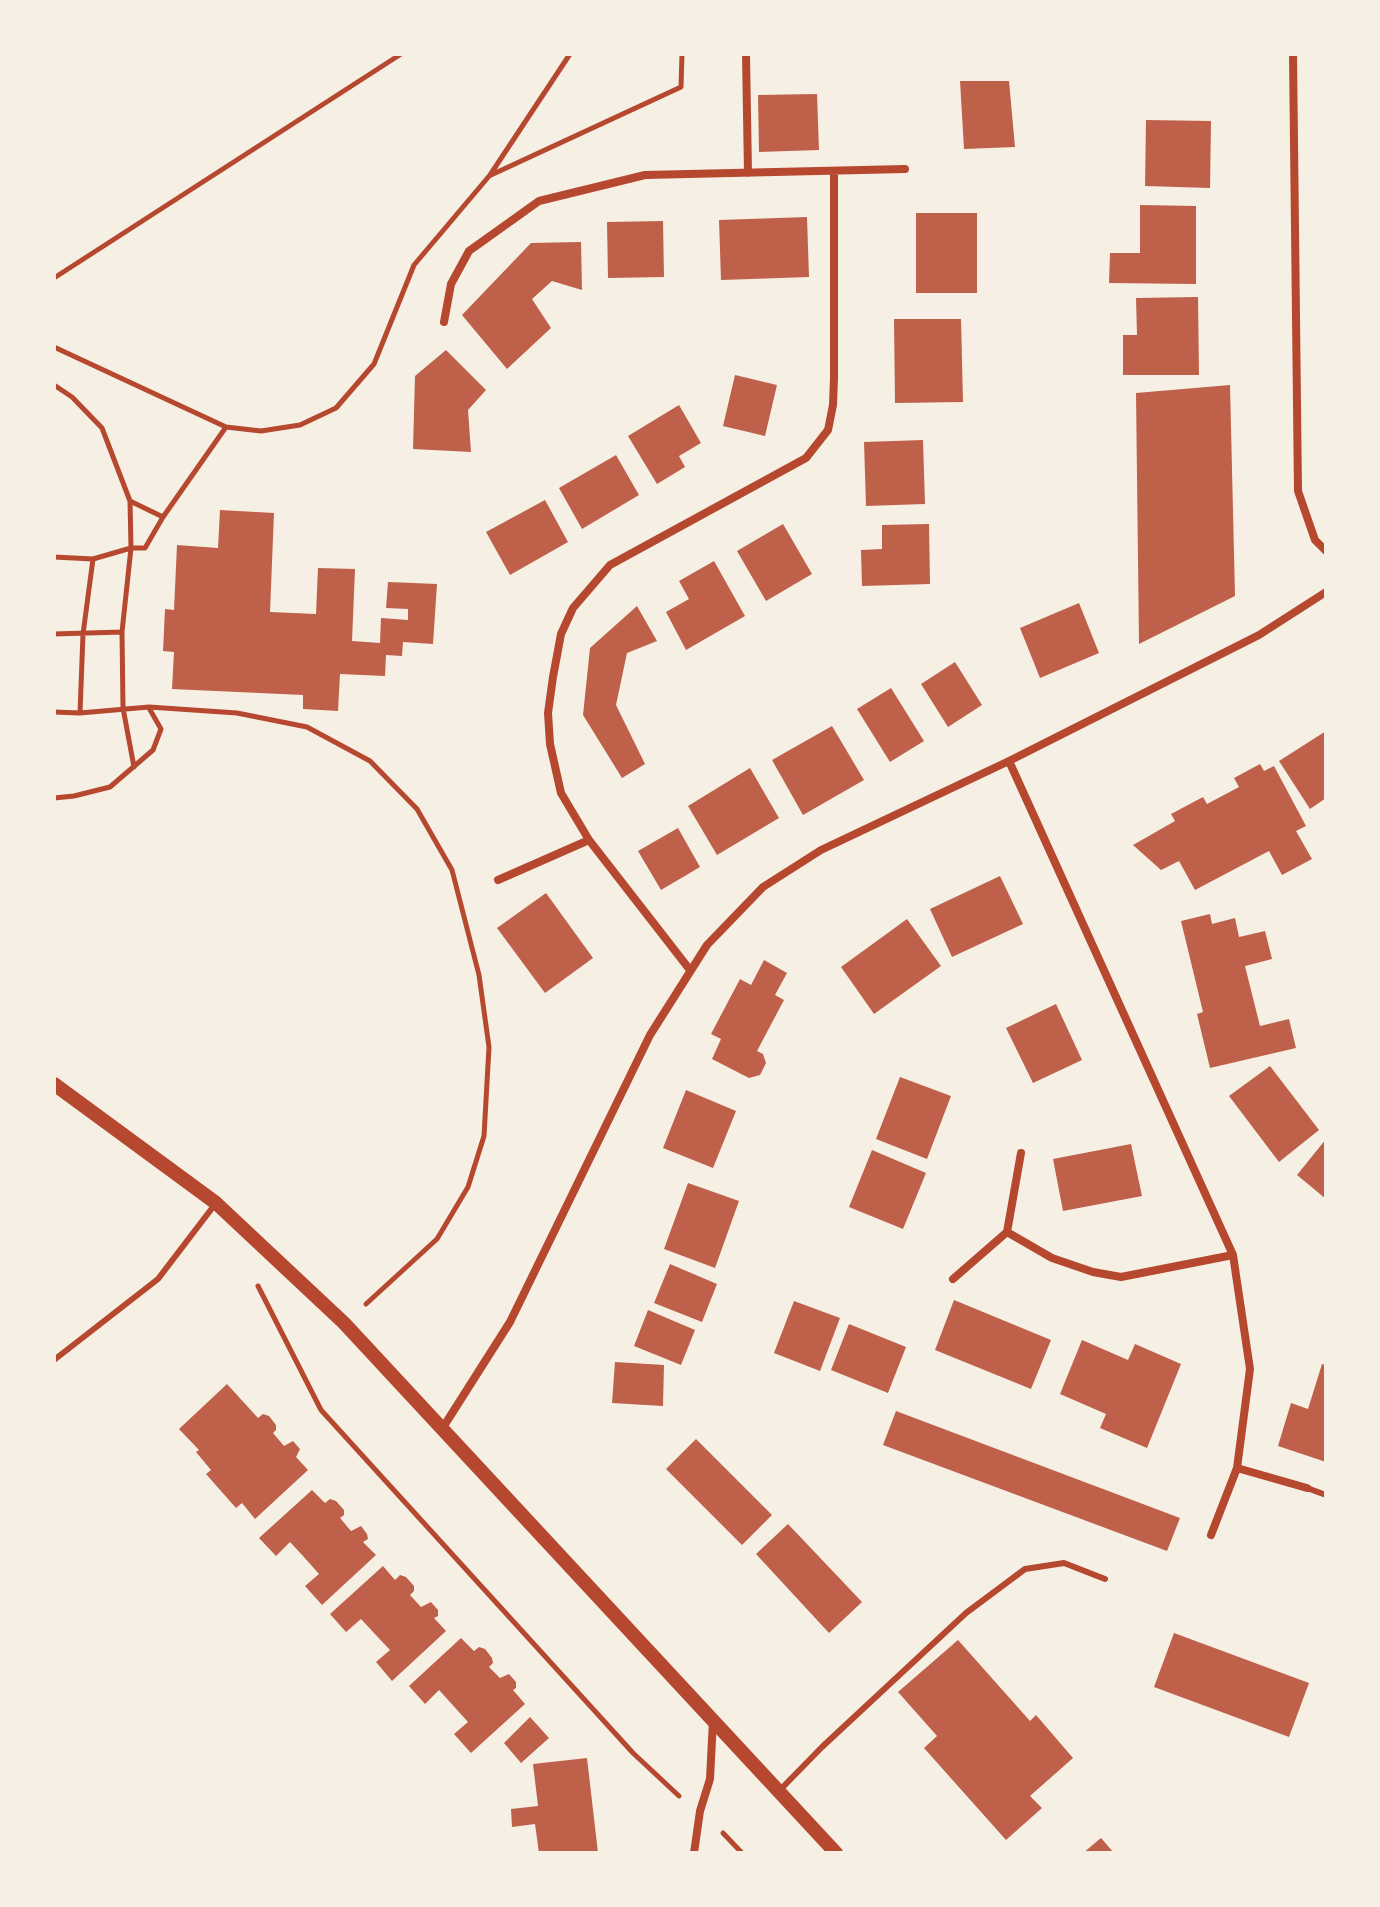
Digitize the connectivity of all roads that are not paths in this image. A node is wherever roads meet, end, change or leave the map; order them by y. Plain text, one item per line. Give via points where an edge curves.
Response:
1 (746, 54) edge
2 (1293, 54) edge
3 (905, 169) dead end
4 (834, 171) junction
5 (748, 173) junction
6 (444, 322) dead end
7 (1326, 551) edge
8 (1326, 592) edge
9 (1009, 761) junction
10 (589, 840) junction
11 (498, 880) dead end
12 (690, 970) junction
13 (54, 1084) edge
14 (1021, 1153) dead end
15 (216, 1203) junction
16 (1007, 1232) junction
17 (1233, 1255) junction
18 (953, 1279) dead end
19 (54, 1360) edge
20 (441, 1430) junction
21 (1237, 1468) junction
22 (1307, 1488) joint
23 (1326, 1495) edge
24 (1211, 1535) dead end
25 (1105, 1579) dead end
26 (714, 1719) junction
27 (779, 1791) junction
28 (694, 1853) edge
29 (836, 1853) edge

1 - 5 street
2 - 7 street via 1298,491 1315,540
3 - 4 street
4 - 5 street
4 - 10 street via 833,405 828,430 806,458 610,565 573,608 561,634 548,713 550,744 561,793
5 - 6 street via 645,175 539,201 469,251 451,284
8 - 9 street via 1259,635
9 - 12 street via 821,850 763,887
9 - 17 street
10 - 11 street
10 - 12 street
12 - 20 street via 650,1035 510,1322
13 - 15 street
14 - 16 street
15 - 19 lane via 158,1279
15 - 20 street via 344,1323
16 - 17 street via 1052,1258 1121,1277
16 - 18 street
17 - 21 street via 1250,1369
20 - 26 street
21 - 22 street
21 - 24 street
22 - 23 lane
25 - 27 lane via 1064,1563 1025,1569 966,1613
26 - 27 street
26 - 28 street via 710,1779
27 - 29 street

